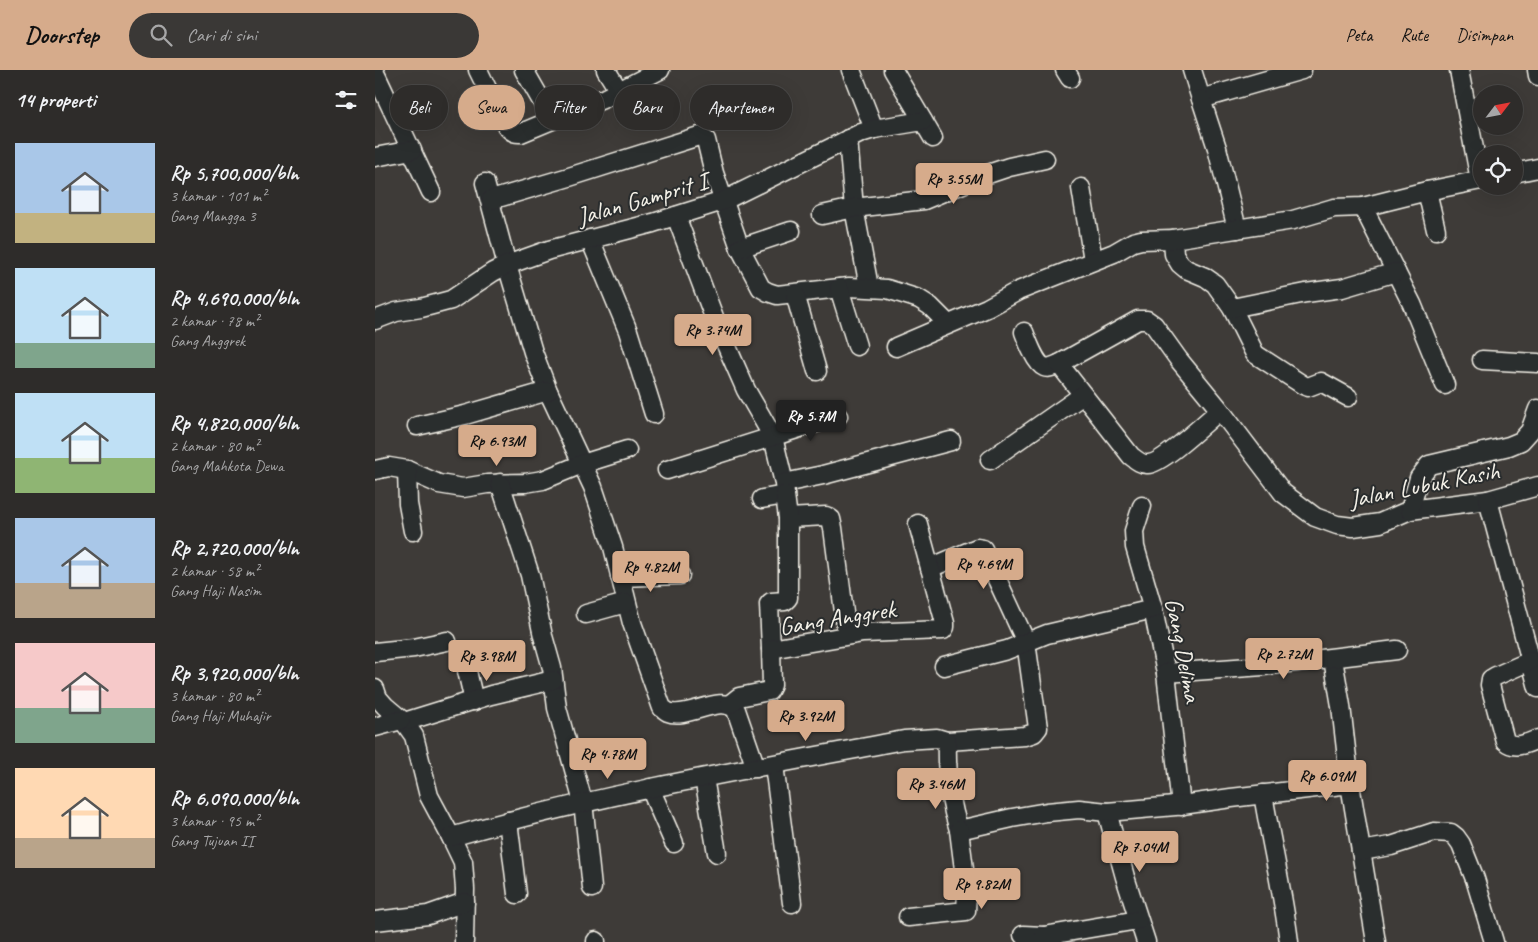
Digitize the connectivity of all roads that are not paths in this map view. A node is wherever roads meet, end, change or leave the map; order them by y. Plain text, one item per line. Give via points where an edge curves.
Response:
1 (478, 70) edge
2 (524, 70) edge
3 (606, 70) edge
4 (660, 70) edge
5 (851, 70) edge
6 (893, 70) edge
7 (1192, 70) edge
8 (1302, 70) edge
9 (1459, 70) edge
10 (1537, 70) edge
11 (375, 73) edge
12 (1263, 76) edge
13 (1538, 76) edge
14 (615, 85) edge
15 (631, 85) edge
16 (535, 89) edge
17 (1201, 99) junction
18 (923, 121) junction
19 (535, 127) edge
20 (875, 129) junction
21 (933, 138) dead end
22 (848, 139) junction
23 (1473, 145) edge
24 (412, 150) junction
25 (375, 157) edge
26 (1045, 159) dead end
27 (1538, 168) edge
28 (1523, 171) edge
29 (1473, 181) edge
30 (485, 183) dead end
31 (1081, 188) dead end
32 (1427, 190) junction
33 (431, 192) dead end
34 (491, 200) junction
35 (723, 201) junction
36 (1363, 207) junction
37 (854, 208) junction
38 (822, 215) dead end
39 (676, 216) junction
40 (1237, 229) junction
41 (1436, 230) dead end
42 (791, 231) dead end
43 (590, 239) junction
44 (1173, 240) junction
45 (740, 248) junction
46 (1093, 260) junction
47 (507, 265) junction
48 (1397, 272) junction
49 (869, 287) junction
50 (839, 288) junction
51 (795, 294) junction
52 (1232, 308) junction
53 (376, 317) edge
54 (948, 324) junction
55 (1023, 332) dead end
56 (857, 346) dead end
57 (896, 347) dead end
58 (1482, 360) dead end
59 (1538, 363) edge
60 (1059, 364) junction
61 (817, 371) dead end
62 (1445, 385) dead end
63 (548, 391) junction
64 (1083, 395) junction
65 (1348, 397) dead end
66 (1538, 409) edge
67 (1220, 410) junction
68 (654, 414) dead end
69 (838, 416) dead end
70 (417, 426) dead end
71 (773, 437) junction
72 (951, 441) dead end
73 (627, 450) dead end
74 (990, 460) dead end
75 (582, 464) junction
76 (375, 470) edge
77 (407, 470) junction
78 (667, 470) dead end
79 (500, 483) junction
80 (1538, 486) edge
81 (784, 489) junction
82 (762, 498) dead end
83 (1488, 500) junction
84 (1142, 506) dead end
85 (1410, 510) junction
86 (788, 518) junction
87 (918, 524) dead end
88 (413, 531) dead end
89 (930, 568) junction
90 (680, 575) dead end
91 (620, 578) junction
92 (626, 603) junction
93 (1153, 609) junction
94 (586, 614) dead end
95 (847, 635) junction
96 (447, 641) dead end
97 (1026, 642) junction
98 (771, 649) junction
99 (1397, 650) dead end
100 (375, 652) edge
101 (1333, 658) junction
102 (1530, 661) junction
103 (944, 666) dead end
104 (467, 672) dead end
105 (1166, 673) junction
106 (553, 680) junction
107 (1538, 688) edge
108 (375, 689) edge
109 (474, 701) junction
110 (729, 705) junction
111 (402, 721) junction
112 (375, 727) edge
113 (1538, 739) edge
114 (947, 741) junction
115 (765, 767) junction
116 (704, 778) junction
117 (1350, 784) junction
118 (650, 788) junction
119 (1263, 794) junction
120 (583, 802) junction
121 (1181, 806) junction
122 (1107, 812) junction
123 (508, 820) junction
124 (959, 830) junction
125 (451, 837) junction
126 (674, 843) dead end
127 (1361, 851) junction
128 (717, 853) dead end
129 (592, 888) dead end
130 (517, 894) dead end
131 (465, 902) junction
132 (792, 903) dead end
133 (908, 917) dead end
134 (1138, 920) junction
135 (375, 921) edge
136 (1023, 935) dead end
137 (1044, 939) edge
138 (464, 942) edge
139 (1146, 942) edge
140 (1289, 942) edge
141 (1376, 942) edge
142 (1494, 942) edge

1 - 19 street via 503,121 512,132 521,133
2 - 16 street
3 - 14 street
4 - 15 street
5 - 20 street
6 - 18 street
7 - 17 street
8 - 12 street
9 - 23 street
10 - 13 street
11 - 24 street
12 - 17 street
17 - 40 street
18 - 20 street, Jalan Gamprit I
18 - 21 street
20 - 22 street, Jalan Gamprit I
22 - 35 street, Jalan Gamprit I
22 - 37 street
24 - 25 street
24 - 33 street
26 - 37 street via 982,176 924,200
27 - 28 street
29 - 32 street
30 - 34 street
31 - 46 street
32 - 36 street
32 - 41 street
34 - 35 street via 699,136 706,140
34 - 47 street
35 - 39 street, Jalan Gamprit I
35 - 45 street
36 - 40 street via 1334,208 1293,220
36 - 48 street
37 - 38 street
37 - 49 street
39 - 43 street, Jalan Gamprit I
39 - 71 street via 714,318
40 - 44 street
42 - 45 street
43 - 47 street, Jalan Gamprit I
43 - 68 street via 628,331
44 - 46 street via 1141,240 1114,254
44 - 52 street via 1174,254 1180,264 1215,284
45 - 51 street via 761,288 777,295
46 - 54 street
47 - 53 street, Jalan Gamprit I via 451,300
47 - 63 street
48 - 52 street via 1341,288
48 - 62 street
49 - 50 street
49 - 54 street via 919,299
50 - 51 street
50 - 56 street
51 - 61 street
52 - 65 street via 1255,354 1307,387 1321,382
54 - 57 street
55 - 60 street via 1039,363 1051,368
58 - 59 street
60 - 64 street
60 - 67 street, Jalan Lubuk Kasih via 1138,320 1147,320
63 - 70 street
63 - 75 street
64 - 67 street via 1131,456 1148,464 1161,460
64 - 74 street
66 - 85 street via 1530,431 1521,441 1429,465 1419,478
67 - 85 street, Jalan Lubuk Kasih via 1283,493 1315,517 1353,527 1380,523
69 - 71 street
71 - 78 street
71 - 81 street
72 - 81 street via 823,475
73 - 75 street
75 - 79 street via 543,480
75 - 91 street via 611,538
76 - 77 street via 389,467
77 - 79 street via 450,487
77 - 88 street
79 - 106 street via 530,575
80 - 83 street, Jalan Lubuk Kasih
81 - 82 street
81 - 86 street
83 - 85 street, Jalan Lubuk Kasih
83 - 102 street
84 - 93 street, Gang Delima via 1134,531 1135,547
86 - 95 street via 826,516 831,519
86 - 98 street via 788,598 769,604
87 - 89 street, Gang Anggrek
89 - 95 street, Gang Anggrek via 945,623 943,630
89 - 97 street via 977,548 983,549
90 - 91 street
91 - 92 street
92 - 94 street
92 - 110 street via 662,708 680,713
93 - 97 street
93 - 105 street, Gang Delima
95 - 98 street, Gang Anggrek
96 - 100 street
97 - 103 street
97 - 114 street via 1038,728 1025,736
98 - 110 street, Gang Anggrek via 772,685 769,691 739,697
99 - 101 street
101 - 105 street
101 - 117 street
102 - 107 street
102 - 113 street via 1495,676 1491,685 1507,744 1518,746
104 - 109 street
105 - 121 street, Gang Delima
106 - 109 street
106 - 120 street via 557,708
108 - 111 street via 378,698
109 - 111 street
110 - 115 street via 736,710
111 - 112 street
111 - 125 street via 414,736 429,796
114 - 115 street via 937,738 904,740
114 - 124 street via 951,807
115 - 116 street
115 - 132 street
116 - 118 street
116 - 128 street
117 - 119 street
117 - 127 street
118 - 120 street
118 - 126 street
119 - 121 street
119 - 140 street
120 - 123 street
120 - 129 street
121 - 122 street
122 - 124 street via 1079,809 1047,812
122 - 134 street
123 - 125 street
123 - 130 street
124 - 133 street via 967,893 966,911
125 - 131 street via 463,862
127 - 141 street
127 - 142 street via 1391,846 1435,832 1451,833 1461,844
131 - 135 street via 428,915
131 - 138 street
134 - 137 street
134 - 139 street
136 - 137 street

